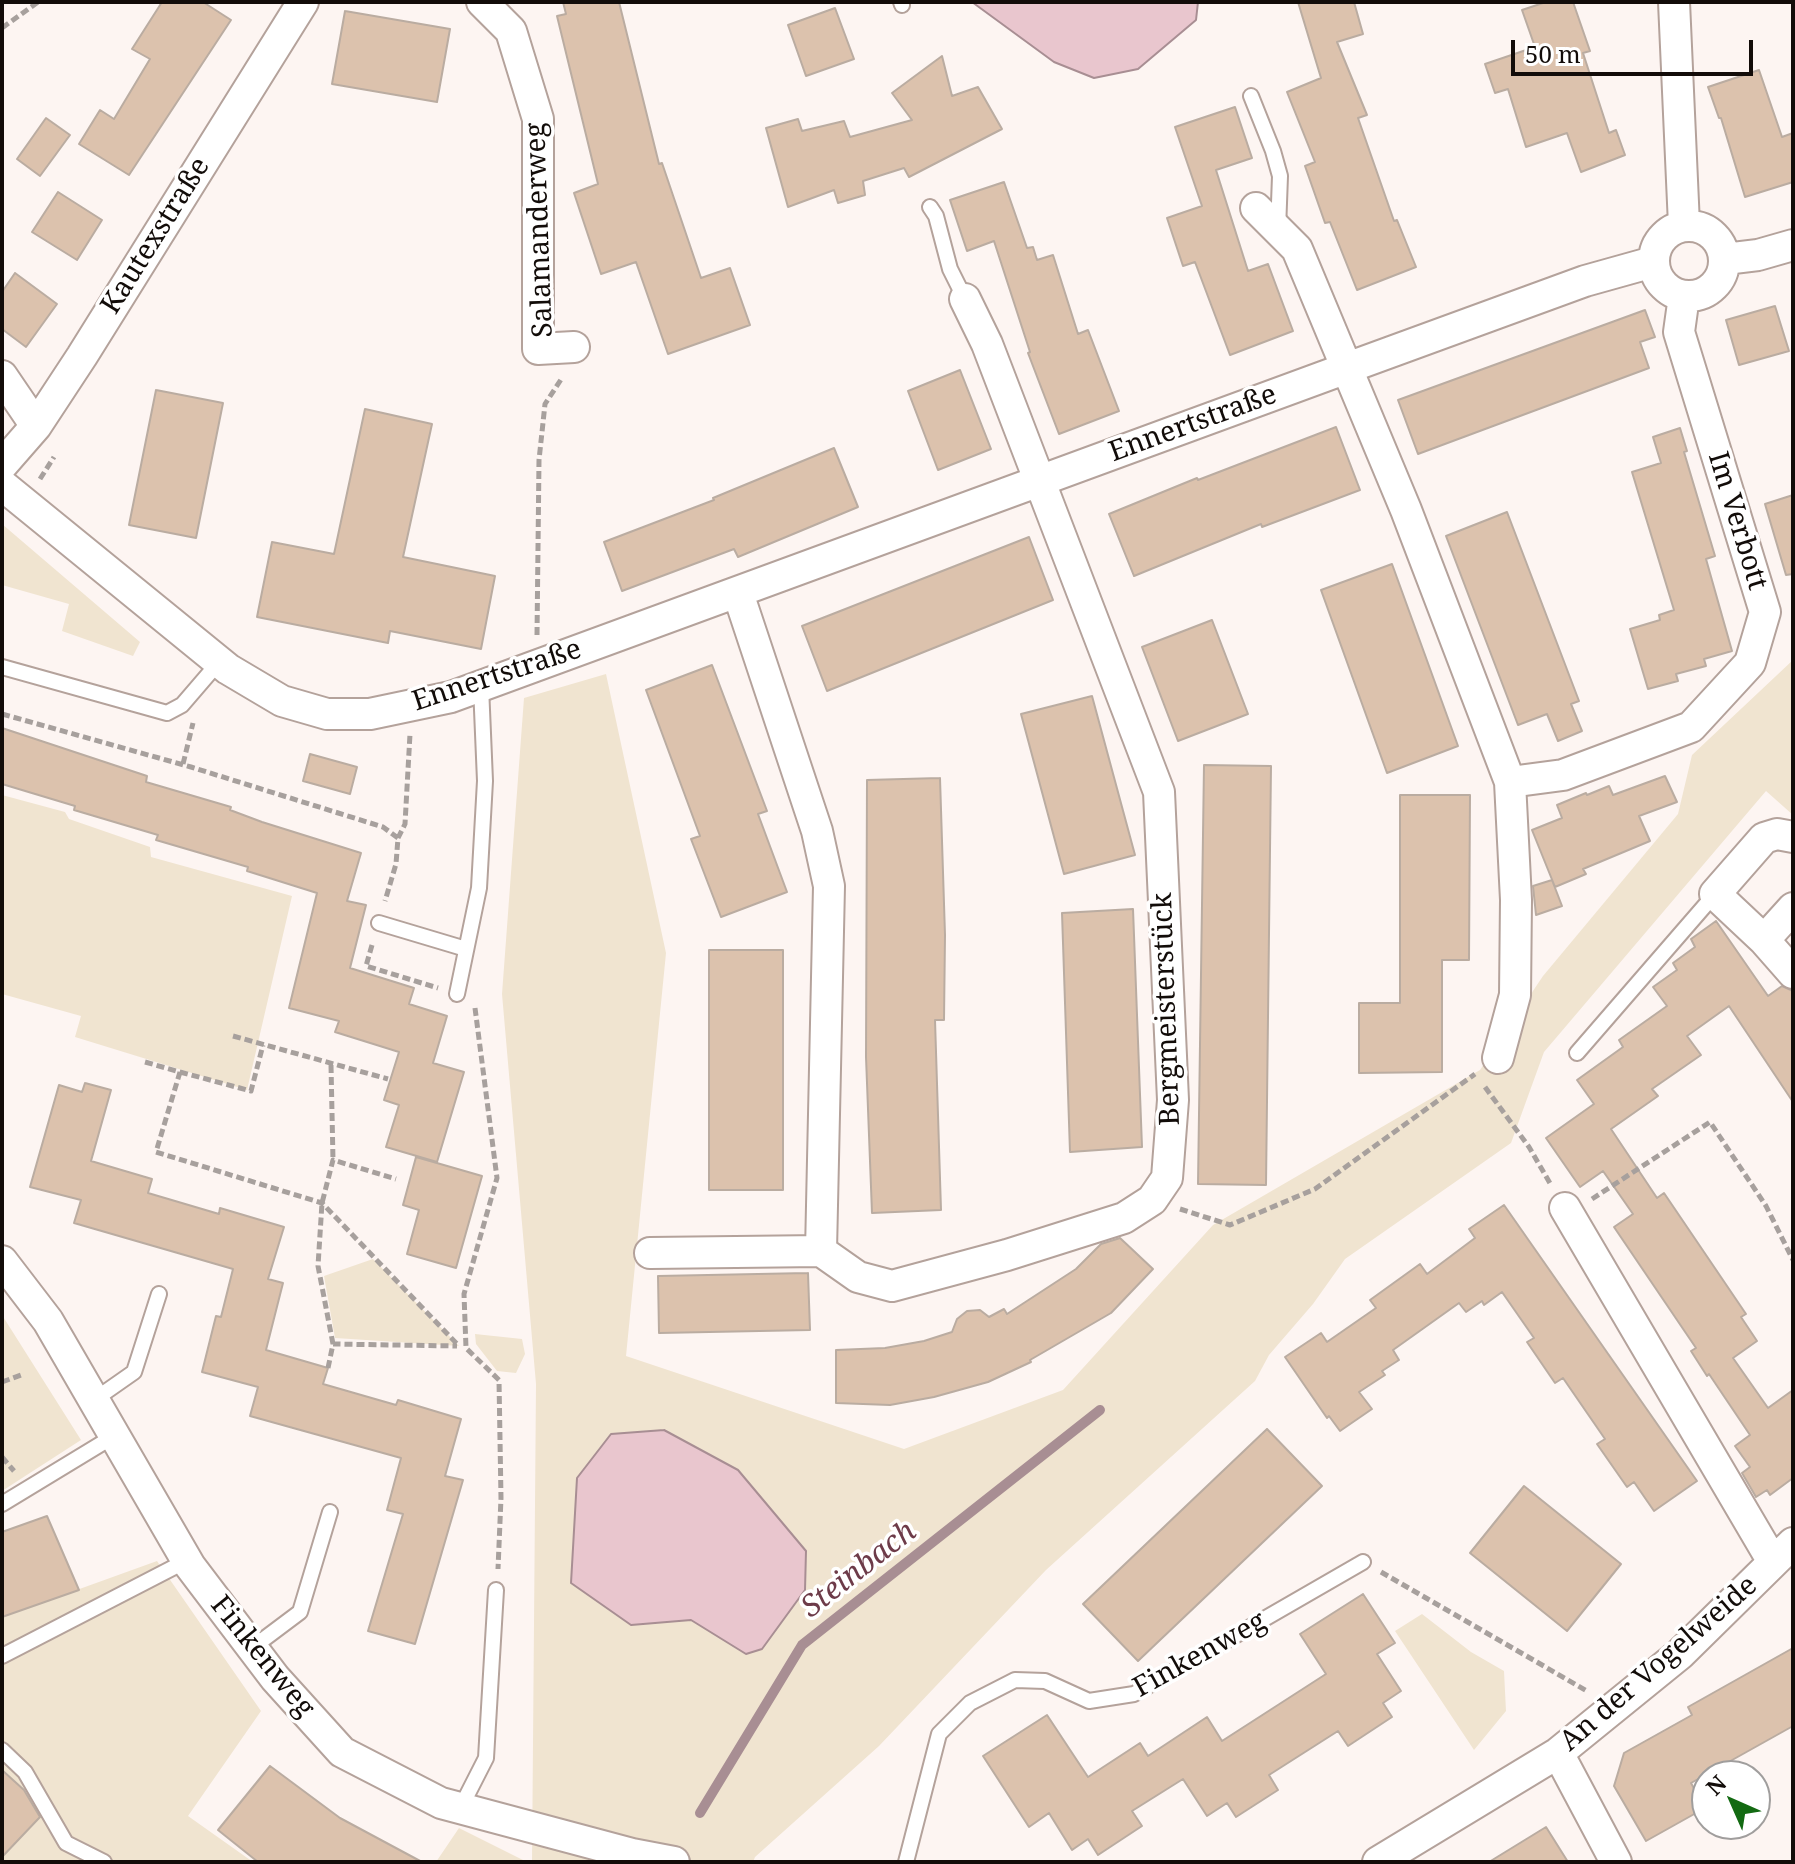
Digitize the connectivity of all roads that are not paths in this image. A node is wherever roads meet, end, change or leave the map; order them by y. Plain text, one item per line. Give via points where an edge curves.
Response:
1 (303, 2) edge
2 (482, 2) edge
3 (1674, 2) edge
4 (1251, 96) dead end
5 (930, 207) dead end
6 (1256, 208) dead end
7 (1684, 225) junction
8 (1278, 231) junction
9 (1793, 245) edge
10 (1725, 259) junction
11 (1653, 262) junction
12 (1684, 296) junction
13 (965, 299) joint
14 (574, 347) road end
15 (1347, 368) junction
16 (2, 376) edge
17 (36, 426) junction
18 (2, 465) edge
19 (1039, 481) junction
20 (2, 485) edge
21 (738, 593) junction
22 (219, 662) junction
23 (2, 667) edge
24 (480, 686) junction
25 (1510, 782) junction
26 (1793, 837) edge
27 (1715, 894) junction
28 (1793, 908) edge
29 (379, 923) road end
30 (1764, 940) junction
31 (466, 949) junction
32 (1793, 973) edge
33 (457, 994) road end
34 (1577, 1053) dead end
35 (1498, 1058) dead end
36 (1566, 1211) road end
37 (821, 1251) junction
38 (650, 1253) dead end
39 (2, 1261) edge
40 (159, 1294) dead end
41 (94, 1400) junction
42 (114, 1436) junction
43 (2, 1504) edge
44 (330, 1512) dead end
45 (1785, 1559) edge
46 (186, 1561) junction
47 (1363, 1562) road end
48 (496, 1590) road end
49 (252, 1648) junction
50 (2, 1656) edge
51 (2, 1750) edge
52 (1558, 1753) junction
53 (460, 1809) junction
54 (104, 1862) edge
55 (674, 1862) edge
56 (906, 1862) edge
57 (1378, 1862) edge
58 (1616, 1862) edge

1 - 17 street, Kautexstraße
2 - 14 street, Salamanderweg via 511,31 538,119 538,349
3 - 7 street
4 - 8 lane via 1280,176
5 - 13 lane
6 - 8 street
7 - 10 street via 1716,237
7 - 11 street via 1665,234
8 - 15 street via 1297,249
9 - 10 street
10 - 12 street via 1713,287
11 - 12 street via 1663,285
11 - 15 street, Ennertstraße via 1585,281
12 - 25 street, Im Verbott via 1679,332 1765,612 1750,663 1691,727 1563,775
13 - 19 street
15 - 19 street, Ennertstraße
15 - 25 street
16 - 17 street
17 - 18 street, Kautexstraße
19 - 21 street, Ennertstraße
19 - 37 street, Bergmeisterstück via 1159,792 1173,1100 1167,1178 1152,1200 1124,1218 892,1286 858,1277
20 - 22 street, Ennertstraße
21 - 24 street, Ennertstraße
21 - 37 street via 817,831 829,886
22 - 23 lane via 182,705 167,713
22 - 24 street, Ennertstraße via 282,701 327,714 370,714
24 - 31 lane via 484,797 479,888
25 - 35 street via 1515,995
26 - 27 street via 1764,838
27 - 30 street
27 - 34 lane
28 - 30 street
29 - 31 lane
30 - 32 street
31 - 33 lane
36 - 45 street, An der Vogelweide
37 - 38 street
39 - 41 street, Finkenweg via 48,1321
40 - 41 lane via 134,1372
41 - 42 street, Finkenweg
42 - 43 lane
42 - 46 street, Finkenweg
44 - 49 lane via 300,1612
45 - 52 street, An der Vogelweide via 1680,1654
46 - 49 street, Finkenweg
46 - 50 lane
47 - 56 lane, Finkenweg via 1134,1694 1089,1701 1045,1681 1015,1680 970,1703 939,1734
48 - 53 lane via 486,1758
49 - 53 street, Finkenweg via 342,1752
51 - 54 lane via 25,1772 66,1843
52 - 57 street, An der Vogelweide
52 - 58 street
53 - 55 street, Finkenweg

